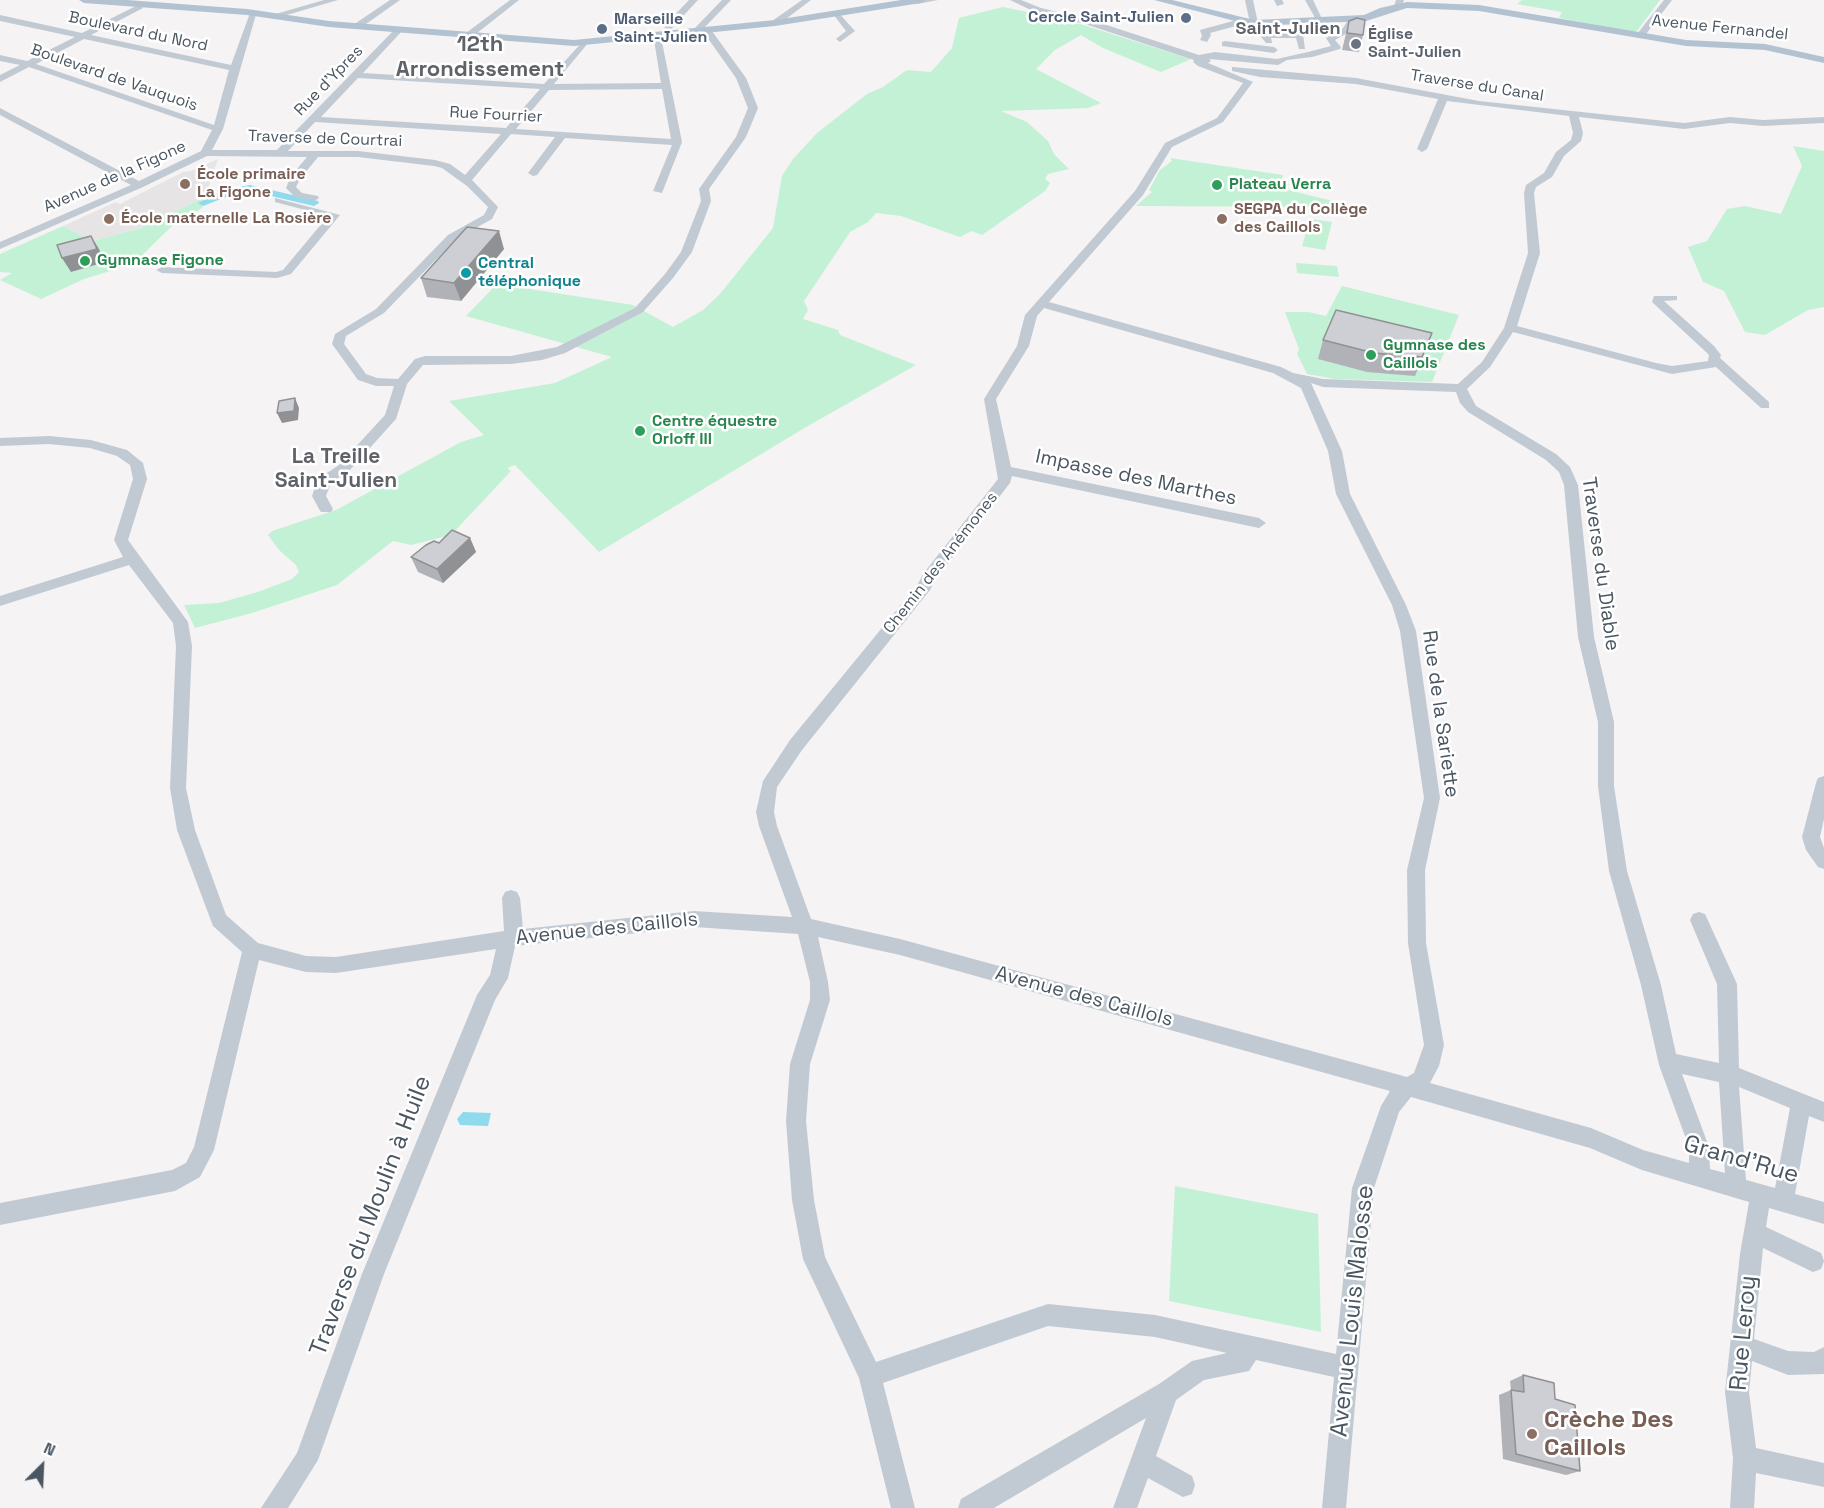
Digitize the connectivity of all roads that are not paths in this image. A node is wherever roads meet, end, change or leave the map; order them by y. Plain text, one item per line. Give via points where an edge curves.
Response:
1 (84, 0) edge
2 (334, 0) edge
3 (396, 0) edge
4 (515, 0) edge
5 (694, 0) edge
6 (727, 0) edge
7 (807, 0) edge
8 (934, 0) edge
9 (1014, 0) edge
10 (1161, 0) edge
11 (1249, 0) edge
12 (1309, 0) edge
13 (1668, 0) edge
14 (919, 1) edge
15 (1399, 3) edge
16 (140, 6) junction
17 (274, 12) junction
18 (254, 13) junction
19 (837, 14) junction
20 (0, 18) edge
21 (1353, 19) junction
22 (1321, 21) junction
23 (775, 23) junction
24 (1250, 26) junction
25 (356, 27) junction
26 (399, 30) junction
27 (702, 30) junction
28 (662, 34) junction
29 (469, 35) junction
30 (83, 36) junction
31 (1237, 36) dead end
32 (1640, 36) junction
33 (840, 39) dead end
34 (1204, 39) dead end
35 (585, 42) junction
36 (1302, 47) dead end
37 (1274, 50) dead end
38 (0, 58) edge
39 (1199, 58) junction
40 (1824, 60) edge
41 (28, 64) junction
42 (234, 68) junction
43 (354, 75) junction
44 (0, 79) edge
45 (667, 86) junction
46 (549, 87) junction
47 (1444, 98) junction
48 (0, 111) edge
49 (1573, 114) junction
50 (313, 119) junction
51 (1824, 120) edge
52 (218, 129) junction
53 (510, 131) junction
54 (563, 134) junction
55 (677, 142) junction
56 (1422, 149) dead end
57 (205, 153) junction
58 (280, 153) junction
59 (315, 154) junction
60 (533, 173) dead end
61 (466, 181) junction
62 (139, 185) junction
63 (658, 191) dead end
64 (279, 200) dead end
65 (316, 205) junction
66 (0, 246) edge
67 (162, 270) dead end
68 (1673, 298) dead end
69 (1043, 304) junction
70 (1510, 328) junction
71 (1170, 340) junction
72 (1715, 360) junction
73 (401, 384) junction
74 (1315, 385) junction
75 (1461, 388) junction
76 (1765, 405) dead end
77 (0, 442) edge
78 (1005, 470) junction
79 (326, 509) dead end
80 (1259, 523) dead end
81 (132, 559) junction
82 (0, 601) edge
83 (1824, 783) edge
84 (1824, 862) edge
85 (511, 898) dead end
86 (1699, 921) dead end
87 (805, 926) junction
88 (511, 939) junction
89 (252, 949) junction
90 (1668, 1061) junction
91 (1729, 1076) junction
92 (1406, 1087) junction
93 (1801, 1101) junction
94 (1824, 1112) edge
95 (1642, 1160) joint
96 (1699, 1175) junction
97 (1736, 1187) junction
98 (1772, 1198) junction
99 (1824, 1213) edge
100 (0, 1214) edge
101 (1755, 1233) junction
102 (1813, 1261) dead end
103 (1741, 1346) junction
104 (1251, 1347) junction
105 (1824, 1359) edge
106 (1346, 1368) junction
107 (870, 1376) junction
108 (1167, 1392) junction
109 (1745, 1458) junction
110 (1142, 1461) junction
111 (1824, 1474) edge
112 (1183, 1485) dead end
113 (979, 1506) edge
114 (273, 1508) edge
115 (903, 1508) edge
116 (1125, 1508) edge
117 (1334, 1508) edge
118 (1742, 1508) edge

1 - 16 main road
2 - 17 street
3 - 25 street
4 - 29 street
5 - 28 street
6 - 27 street
7 - 23 street
8 - 14 street
9 - 39 street, Chemin des Anémones
10 - 24 main road, Avenue Fernandel
11 - 24 street
12 - 22 street
13 - 32 street
14 - 19 main road
15 - 21 main road, Avenue Fernandel via 1366,18
15 - 32 main road, Avenue Fernandel via 1506,12
16 - 18 main road
16 - 30 street
17 - 18 main road
17 - 25 main road
18 - 42 street, Avenue de la Figone
19 - 23 main road
19 - 33 street via 851,31
20 - 30 street, Boulevard du Nord
21 - 22 main road, Avenue Fernandel
21 - 39 street via 1346,30 1330,38 1337,47 1318,54 1278,62 1215,55
22 - 24 main road, Avenue Fernandel
23 - 27 main road
24 - 34 street via 1203,32 1207,35
24 - 36 street via 1266,36 1300,36
25 - 26 main road
26 - 29 main road
26 - 43 street, Rue d'Ypres
27 - 28 main road
27 - 73 street via 741,78 753,108 741,137 704,189 706,201 686,252 651,297 625,319 561,350 511,360 425,360
28 - 35 main road
28 - 45 street
29 - 35 main road
30 - 41 street
30 - 42 street, Boulevard du Nord
31 - 37 street via 1228,38 1224,45
32 - 40 main road, Avenue Fernandel via 1699,45 1765,47
35 - 46 street
38 - 41 street, Boulevard de Vauquois
39 - 47 street, Traverse du Canal via 1252,73 1336,79
39 - 69 street, Chemin des Anémones via 1197,62 1201,64 1248,82 1220,120 1168,145 1139,194
41 - 44 street
41 - 52 street, Boulevard de Vauquois
42 - 52 street, Avenue de la Figone
43 - 46 street
43 - 50 street, Rue d'Ypres
45 - 46 street
45 - 55 street
46 - 53 street
47 - 49 street, Traverse du Canal
47 - 56 street
48 - 62 street
49 - 51 street via 1684,126 1730,120
49 - 70 street via 1576,141 1560,154 1548,175 1531,185 1534,253
50 - 53 street, Rue Fourrier
50 - 58 street, Rue d'Ypres
52 - 57 street, Avenue de la Figone
53 - 54 street, Rue Fourrier
53 - 61 street
54 - 55 street, Rue Fourrier
54 - 60 street
55 - 63 street
57 - 58 street, Traverse de Courtrai
57 - 62 street, Avenue de la Figone
58 - 59 street, Traverse de Courtrai
59 - 61 street, Traverse de Courtrai via 390,156 435,163
59 - 65 street via 291,188
61 - 73 street, Traverse de Courtrai via 493,207 493,212 452,237 396,297 339,339 341,350 362,377
62 - 66 street, Avenue de la Figone
64 - 65 street
65 - 67 street via 334,215 287,272 277,275
68 - 72 street via 1658,298 1658,302 1710,349
69 - 71 street
69 - 78 street, Chemin des Anémones via 1031,315 1023,346 990,399
70 - 72 street via 1672,370 1713,364
70 - 75 street via 1486,364
71 - 74 street
71 - 74 street via 1194,357
72 - 76 street
73 - 79 street via 391,416 344,468 326,480 319,496
74 - 75 street
74 - 92 street, Rue de la Sariette via 1343,494 1400,605 1413,652 1432,798 1416,870 1417,943 1434,1045 1421,1080
75 - 90 street, Traverse du Diable via 1472,410 1551,458 1565,470 1571,484 1586,637 1606,722 1611,831
77 - 81 street, Avenue des Caillols via 49,440 91,444 131,458 140,479 122,540
78 - 80 street, Impasse des Marthes
78 - 87 street, Chemin des Anémones via 1005,480 928,578 926,586 796,745 769,786 765,812 768,826
81 - 82 street
81 - 89 street, Avenue des Caillols via 180,622 184,646 178,788 189,839 219,920
83 - 84 street via 1811,837
85 - 88 street, Traverse du Moulin à Huile
86 - 91 street via 1727,984
87 - 88 street, Avenue des Caillols via 694,918
87 - 92 street, Avenue des Caillols via 900,947
87 - 107 street, Chemin des Anémones via 820,1000 800,1064 796,1121 803,1200 814,1259
88 - 89 street, Avenue des Caillols via 336,964 306,964
88 - 114 street, Traverse du Moulin à Huile via 499,978 487,994 373,1274 306,1460
89 - 100 street via 204,1150 193,1170 175,1180
90 - 91 street
90 - 96 street, Traverse du Diable via 1699,1147
91 - 93 street
91 - 97 street
92 - 95 street, Avenue des Caillols via 1591,1138
92 - 106 street, Avenue Louis Malosse via 1391,1106 1363,1188
93 - 94 street
93 - 98 street, Rue Leroy
95 - 96 street, Grand'Rue
96 - 97 street, Grand'Rue
97 - 98 street, Grand'Rue
98 - 99 street, Grand'Rue
98 - 101 street, Rue Leroy
101 - 102 street
101 - 103 street, Rue Leroy
103 - 105 street via 1788,1363 1819,1364
103 - 109 street, Rue Leroy via 1737,1392
104 - 106 street
104 - 107 street via 1155,1326 1048,1315
104 - 108 street via 1241,1363 1200,1369
106 - 117 street, Avenue Louis Malosse
107 - 115 street, Chemin des Anémones
108 - 110 street
108 - 113 street
109 - 111 street
109 - 118 street, Rue Leroy
110 - 112 street
110 - 116 street

